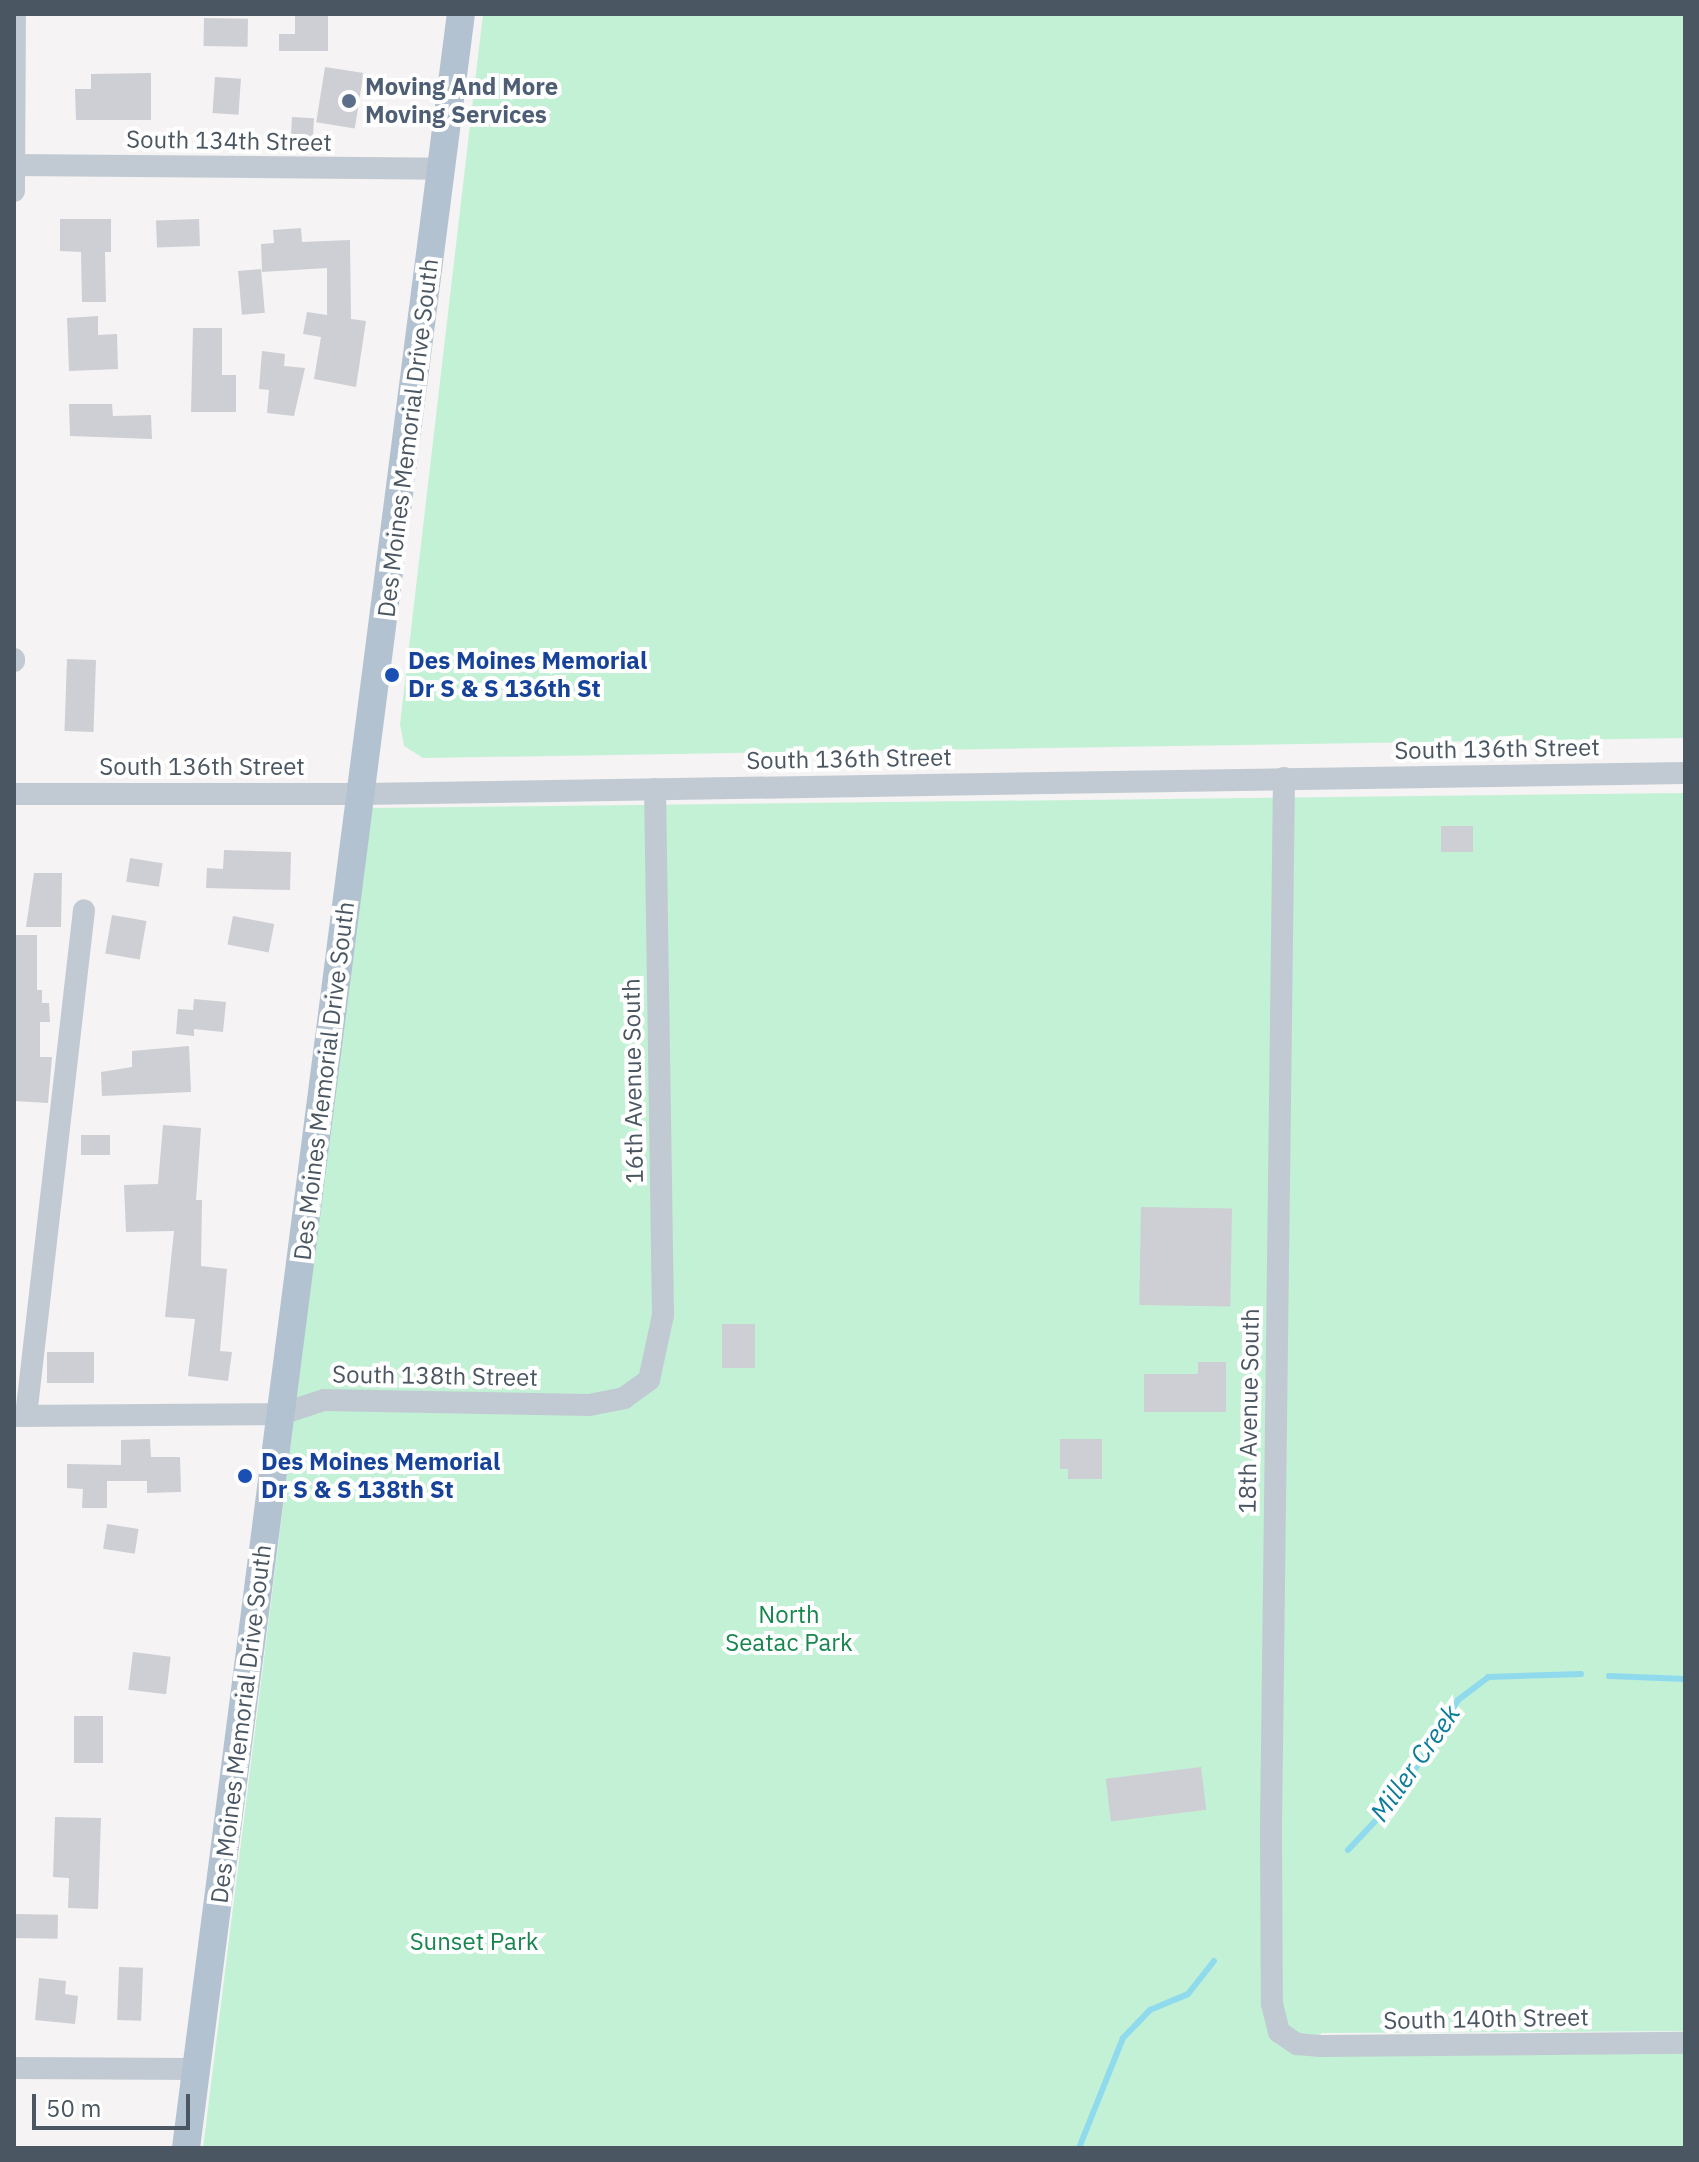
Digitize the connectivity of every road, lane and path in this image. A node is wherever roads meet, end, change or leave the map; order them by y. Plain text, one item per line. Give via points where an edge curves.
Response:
1 (15, 14) edge
2 (461, 14) edge
3 (14, 165) edge
4 (443, 169) junction
5 (14, 191) edge
6 (1685, 773) edge
7 (1284, 778) junction
8 (655, 789) junction
9 (14, 794) edge
10 (361, 794) junction
11 (84, 910) dead end
12 (655, 1371) joint
13 (281, 1414) junction
14 (20, 1416) edge
15 (1287, 2040) joint
16 (1685, 2043) edge
17 (14, 2068) edge
18 (196, 2069) junction
19 (186, 2148) edge

1 - 3 street
2 - 4 main road, Des Moines Memorial Drive South
3 - 4 street, South 134th Street
3 - 5 street
4 - 10 main road, Des Moines Memorial Drive South
6 - 7 street, South 136th Street
7 - 8 street, South 136th Street
7 - 15 street, 18th Avenue South via 1271,1834 1272,2004 1279,2032
8 - 10 street, South 136th Street
8 - 12 street, 16th Avenue South via 663,1315
9 - 10 street, South 136th Street
10 - 13 main road, Des Moines Memorial Drive South
11 - 14 street
12 - 13 street, South 138th Street via 624,1398 597,1404 324,1400
13 - 14 street, South 138th Street
13 - 18 main road, Des Moines Memorial Drive South
15 - 16 street, South 140th Street via 1321,2046
17 - 18 street
18 - 19 main road, Des Moines Memorial Drive South

